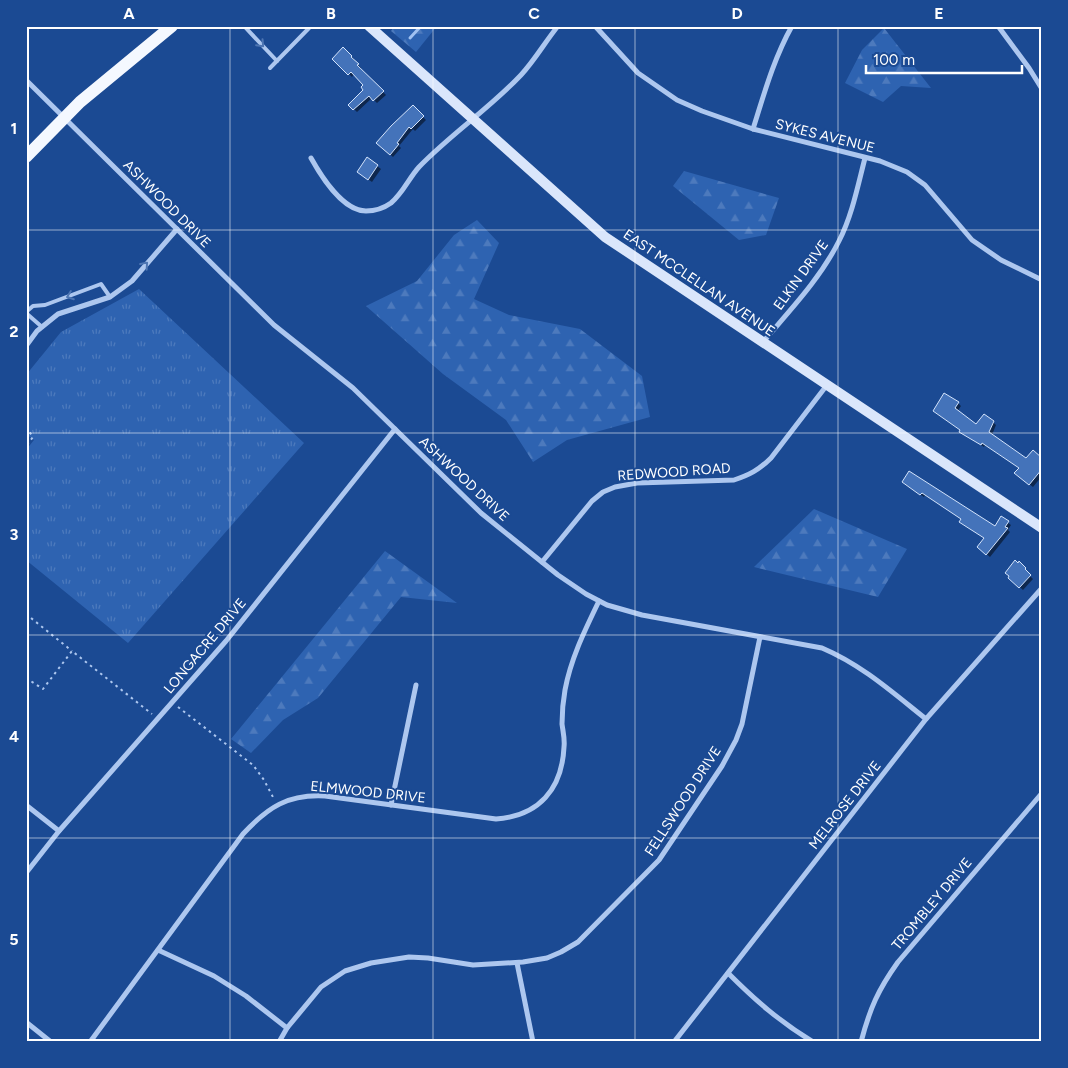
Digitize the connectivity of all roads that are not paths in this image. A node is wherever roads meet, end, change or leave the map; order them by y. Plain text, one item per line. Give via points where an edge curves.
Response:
1 (172, 26) edge
2 (244, 26) edge
3 (311, 26) edge
4 (369, 26) edge
5 (558, 26) edge
6 (596, 26) edge
7 (792, 26) edge
8 (998, 26) edge
9 (277, 61) junction
10 (270, 68) dead end
11 (26, 80) edge
12 (1042, 89) edge
13 (64, 118) junction
14 (472, 119) junction
15 (753, 128) junction
16 (26, 157) edge
17 (310, 158) dead end
18 (865, 158) junction
19 (177, 229) junction
20 (1042, 280) edge
21 (110, 297) junction
22 (26, 313) edge
23 (42, 327) junction
24 (763, 342) junction
25 (26, 346) edge
26 (827, 385) junction
27 (395, 429) junction
28 (1042, 528) edge
29 (542, 562) junction
30 (1042, 588) edge
31 (599, 601) junction
32 (760, 636) junction
33 (416, 685) dead end
34 (926, 719) junction
35 (1042, 793) edge
36 (26, 805) edge
37 (391, 805) junction
38 (59, 832) junction
39 (26, 872) edge
40 (158, 950) junction
41 (517, 963) junction
42 (728, 973) junction
43 (26, 1022) edge
44 (288, 1028) junction
45 (51, 1042) edge
46 (90, 1042) edge
47 (279, 1042) edge
48 (533, 1042) edge
49 (674, 1042) edge
50 (813, 1042) edge
51 (861, 1042) edge

1 - 13 main road
2 -> 9 lane
3 - 9 lane
4 - 14 street, EAST MCCLELLAN AVENUE
5 - 14 street via 523,73
6 - 15 street, SYKES AVENUE via 638,73 677,100 702,112
7 - 15 street via 770,75
8 - 12 street
9 - 10 lane
11 - 13 street, ASHWOOD DRIVE
13 - 16 main road
13 - 19 street, ASHWOOD DRIVE
14 - 17 street via 419,168 397,197 378,210 364,211 350,206 322,178
14 - 24 street, EAST MCCLELLAN AVENUE via 606,237
15 - 18 street, SYKES AVENUE
18 - 20 street, SYKES AVENUE via 906,172 919,180 972,240 1001,260
18 - 24 street, ELKIN DRIVE via 840,240 812,284
21 -> 19 street via 132,281
19 - 27 street, ASHWOOD DRIVE via 274,325 353,388
21 -> 22 lane via 101,284 45,305 33,306
21 - 23 street via 58,314
22 - 23 lane
23 - 25 street
24 - 26 street, EAST MCCLELLAN AVENUE
26 - 28 street, EAST MCCLELLAN AVENUE
26 - 29 street, REDWOOD ROAD via 760,469 734,480 637,483 603,492
27 - 29 street, ASHWOOD DRIVE via 482,513
27 - 38 street, LONGACRE DRIVE via 226,641
29 - 31 street, ASHWOOD DRIVE
30 - 34 street, MELROSE DRIVE
31 - 32 street, ASHWOOD DRIVE via 642,615
31 - 37 street, ELMWOOD DRIVE via 576,649 565,688 562,764 557,782 544,800 513,818 496,819
32 - 34 street, ASHWOOD DRIVE via 822,648 840,656 865,671
32 - 41 street, FELLSWOOD DRIVE via 736,740 707,790 659,860 578,942 547,958
33 - 37 street
34 - 42 street, MELROSE DRIVE
35 - 51 street, TROMBLEY DRIVE via 898,962 881,986
36 - 38 street
37 - 40 street, ELMWOOD DRIVE via 311,795 277,805 243,834
38 - 39 street, LONGACRE DRIVE
40 - 44 street via 214,976
40 - 46 street, ELMWOOD DRIVE
41 - 44 street, FELLSWOOD DRIVE via 473,965 409,957 371,963 346,971 321,987
41 - 48 street
42 - 49 street, MELROSE DRIVE
42 - 50 street via 763,1007
43 - 45 street
44 - 47 street, FELLSWOOD DRIVE

